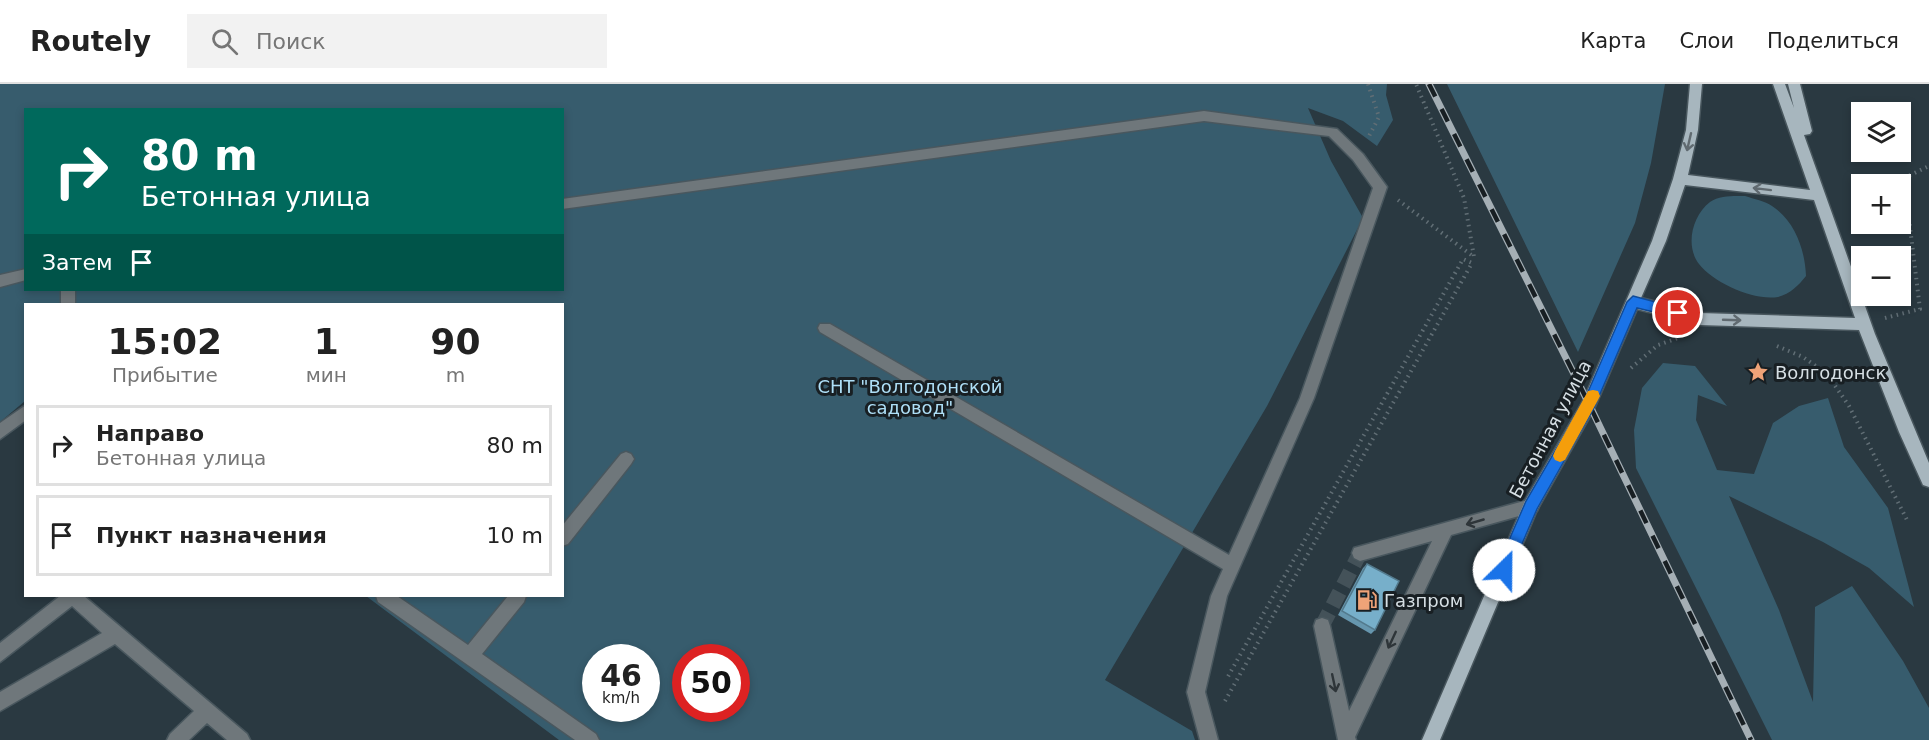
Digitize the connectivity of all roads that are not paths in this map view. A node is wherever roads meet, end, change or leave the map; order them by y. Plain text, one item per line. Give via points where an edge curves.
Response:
1 (1696, 84) edge
2 (1779, 84) edge
3 (1794, 84) edge
4 (1680, 179) junction
5 (1821, 196) junction
6 (564, 204) edge
7 (24, 275) edge
8 (0, 281) edge
9 (1633, 302) junction
10 (1863, 324) junction
11 (825, 328) dead end
12 (24, 413) edge
13 (0, 432) edge
14 (626, 459) dead end
15 (1928, 478) edge
16 (1531, 506) junction
17 (1445, 531) junction
18 (564, 536) edge
19 (1360, 553) dead end
20 (1233, 566) junction
21 (71, 597) edge
22 (73, 597) edge
23 (385, 597) edge
24 (517, 597) edge
25 (1322, 626) tunnel mouth
26 (116, 634) junction
27 (0, 654) edge
28 (470, 656) junction
29 (0, 702) edge
30 (207, 711) junction
31 (1347, 739) edge
32 (176, 740) edge
33 (240, 740) edge
34 (590, 740) edge
35 (1209, 740) edge
36 (1431, 740) edge

1 -> 4 main road, Бетонная улица via 1692,130
2 - 5 main road
3 - 5 main road
5 -> 4 main road
4 - 9 main road, Бетонная улица
5 - 10 main road
6 - 20 lane via 1204,116 1333,132 1380,187 1306,398
7 - 8 lane
9 -> 10 main road via 1700,319
9 - 16 main road, Бетонная улица via 1589,404
10 - 15 main road
11 - 20 lane
12 - 13 lane
14 - 18 lane
16 -> 17 lane
16 - 36 main road, Бетонная улица
17 - 19 lane
17 -> 31 lane
20 - 35 lane via 1219,596 1196,692
21 - 27 lane
22 - 26 lane
23 - 28 lane
24 - 28 lane
25 -> 31 lane
26 - 29 lane
26 - 30 lane
28 - 34 lane
30 - 32 lane
30 - 33 lane

